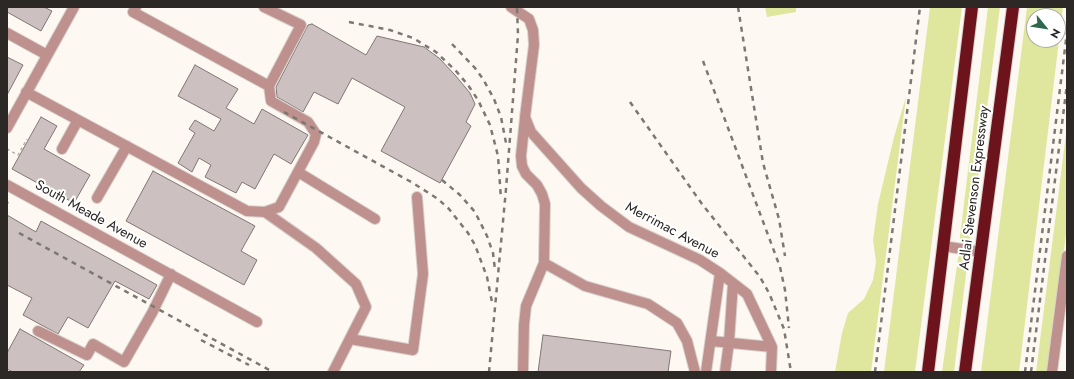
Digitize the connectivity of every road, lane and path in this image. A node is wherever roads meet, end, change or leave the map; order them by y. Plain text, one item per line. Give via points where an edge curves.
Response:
1 (74, 7) edge
2 (136, 7) edge
3 (264, 7) edge
4 (972, 7) edge
5 (1013, 7) edge
6 (514, 9) edge
7 (7, 33) edge
8 (47, 55) junction
9 (269, 86) junction
10 (26, 92) junction
11 (11, 111) edge
12 (525, 116) junction
13 (78, 120) junction
14 (7, 128) edge
15 (27, 139) dead end
16 (127, 146) junction
17 (7, 149) edge
18 (62, 150) dead end
19 (298, 172) junction
20 (7, 185) edge
21 (417, 197) dead end
22 (97, 198) dead end
23 (264, 212) junction
24 (374, 219) dead end
25 (943, 246) junction
26 (981, 252) junction
27 (1067, 256) edge
28 (544, 263) junction
29 (720, 273) junction
30 (171, 274) junction
31 (733, 283) junction
32 (257, 322) dead end
33 (38, 331) dead end
34 (350, 339) junction
35 (711, 341) junction
36 (729, 342) junction
37 (772, 347) junction
38 (333, 372) edge
39 (524, 372) edge
40 (695, 372) edge
41 (706, 372) edge
42 (725, 372) edge
43 (771, 372) edge
44 (928, 372) edge
45 (965, 372) edge
46 (1052, 372) edge

1 - 8 street
2 - 9 street via 133,12
3 - 9 street via 300,25
4 - 25 highway, Adlai Stevenson Expressway
5 - 26 highway, Adlai Stevenson Expressway
6 - 12 street via 529,19 533,30 534,45
7 - 8 street
8 - 10 street
9 - 19 street via 271,101 308,122 316,134
10 - 11 street
10 - 13 street
11 - 14 street
12 - 28 street via 522,166 537,185 546,204
12 - 29 street, Merrimac Avenue via 531,132 581,188 601,206 629,227 700,260
13 - 16 street
13 - 18 street
15 - 17 path via 18,155
16 - 22 street
16 - 23 street via 247,211
19 - 23 street via 279,208
19 - 24 street
20 - 30 street, South Meade Avenue
21 - 34 street via 423,274 413,350
23 - 34 street via 316,248 356,284 366,307
25 - 26 street
25 - 44 highway, Adlai Stevenson Expressway
26 - 45 highway, Adlai Stevenson Expressway
27 - 46 street
28 - 39 street via 526,306
28 - 40 street via 585,286 648,304 677,323 687,341
29 - 31 street
29 - 35 street, Merrimac Avenue
30 - 32 street, South Meade Avenue
30 - 33 street via 124,362 93,344 87,355
31 - 36 street
31 - 37 street via 746,294
34 - 38 street
35 - 36 street
35 - 41 street, Merrimac Avenue
36 - 37 street
36 - 42 street
37 - 43 street

